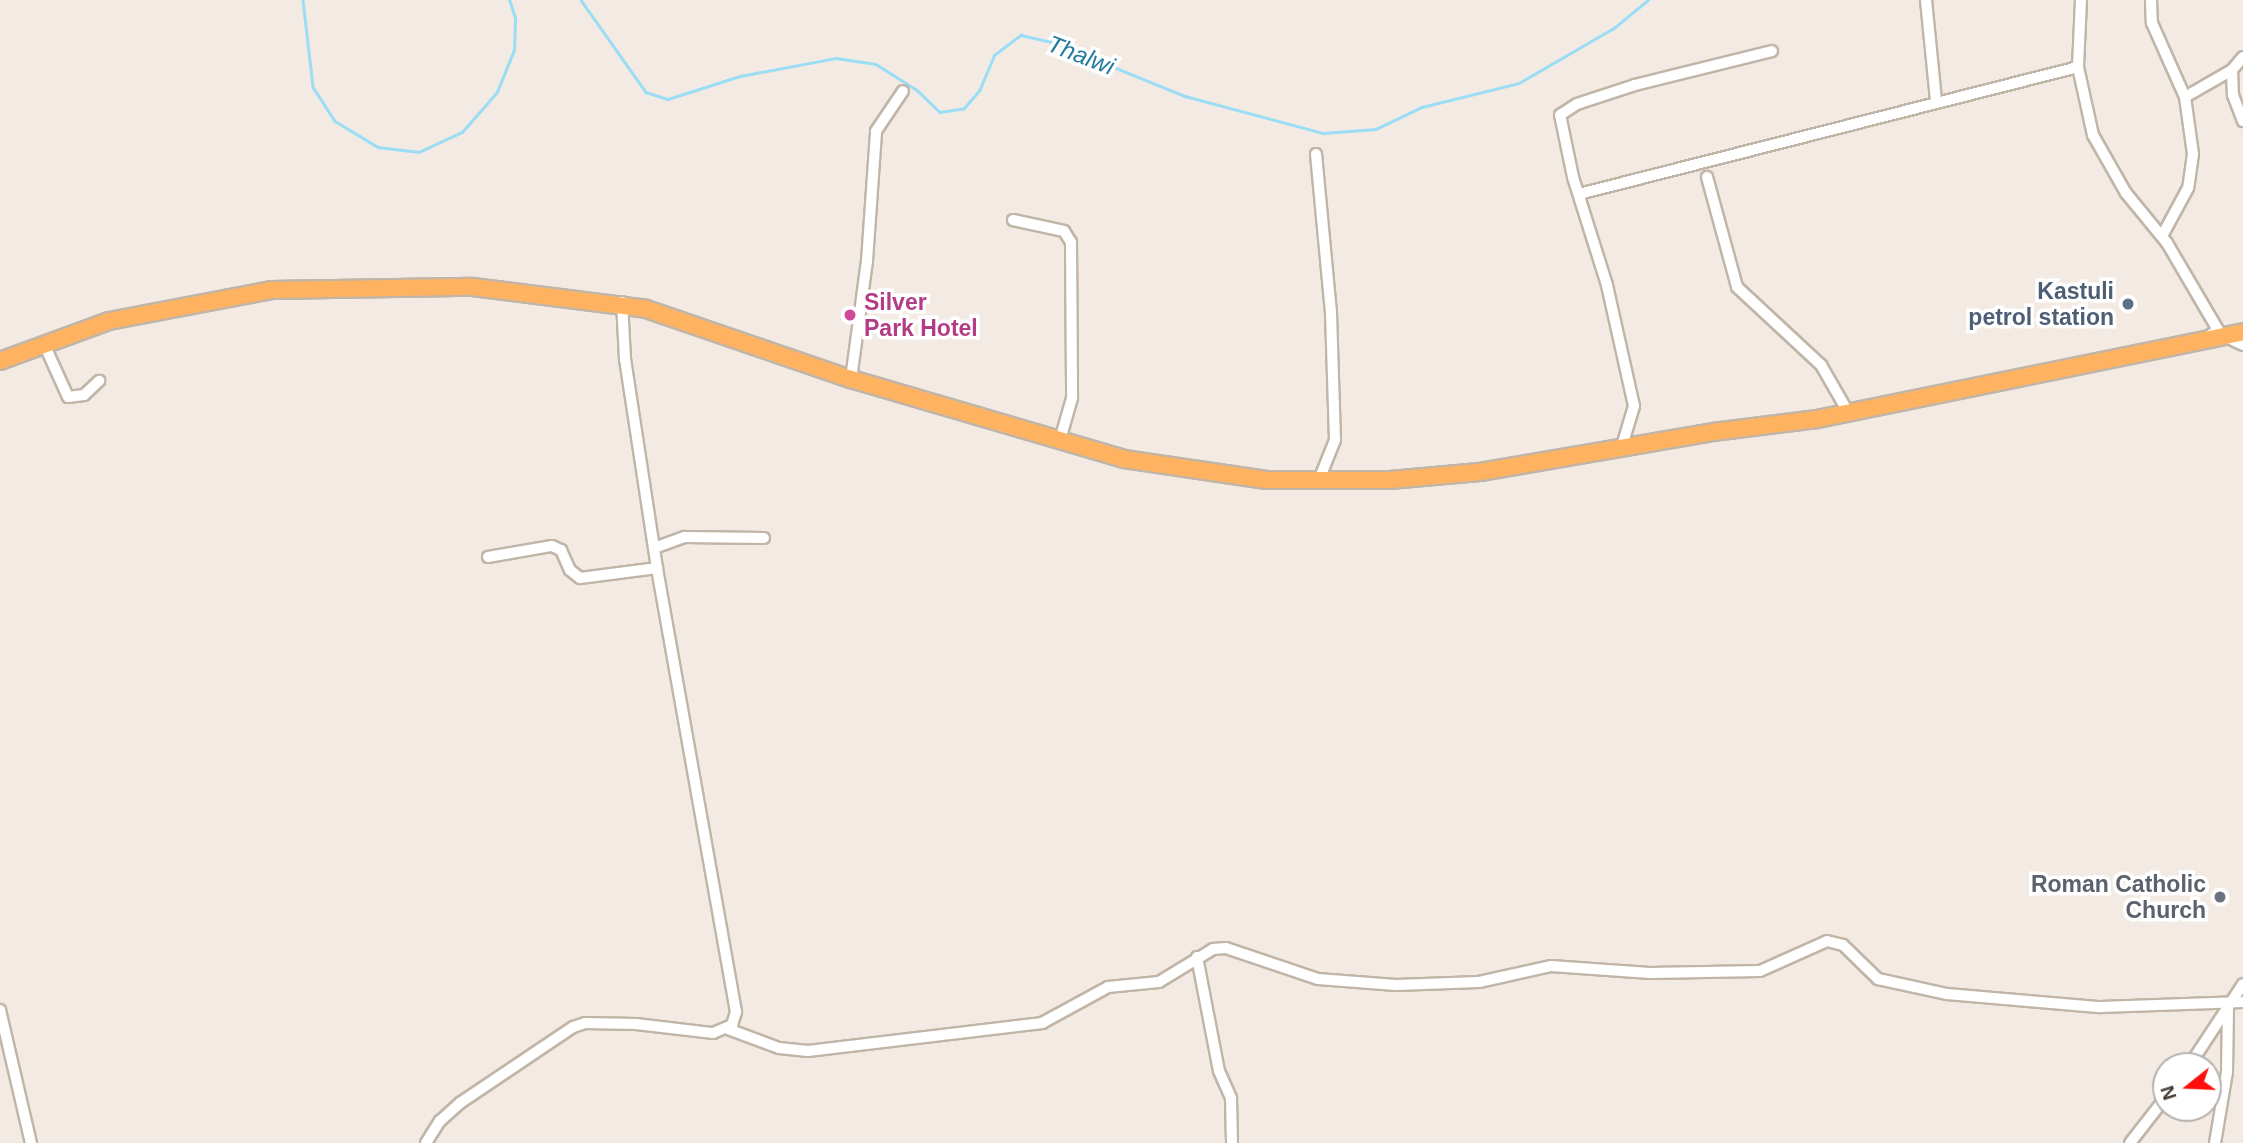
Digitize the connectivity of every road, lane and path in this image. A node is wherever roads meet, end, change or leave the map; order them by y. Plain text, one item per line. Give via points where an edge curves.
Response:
1 (1926, 0) edge
2 (2081, 0) edge
3 (2151, 0) edge
4 (1772, 51) dead end
5 (2243, 57) edge
6 (2078, 67) junction
7 (2232, 70) junction
8 (903, 91) dead end
9 (2185, 97) junction
10 (1936, 101) junction
11 (2243, 121) edge
12 (1316, 154) dead end
13 (1707, 177) dead end
14 (1579, 194) junction
15 (1013, 220) dead end
16 (2162, 236) junction
17 (622, 302) junction
18 (2243, 332) edge
19 (2224, 336) junction
20 (2204, 339) junction
21 (44, 344) junction
22 (2243, 345) edge
23 (0, 361) edge
24 (852, 379) junction
25 (99, 381) dead end
26 (1848, 412) junction
27 (1060, 440) junction
28 (1622, 446) junction
29 (1319, 480) junction
30 (764, 538) dead end
31 (654, 548) junction
32 (488, 557) dead end
33 (657, 568) junction
34 (1197, 957) junction
35 (2243, 984) edge
36 (2235, 1004) edge
37 (0, 1010) edge
38 (728, 1029) junction
39 (2199, 1052) edge
40 (2152, 1115) edge
41 (31, 1143) edge
42 (426, 1143) edge
43 (1232, 1143) edge
44 (2130, 1143) edge
45 (2215, 1143) edge

1 - 10 street
2 - 6 street
3 - 9 street via 2152,23
4 - 14 street via 1635,85 1563,111 1561,129
5 - 7 street
6 - 10 street
6 - 16 street via 2098,148 2126,193
7 - 9 street
7 - 11 street via 2233,95
8 - 24 street via 876,131 867,261
9 - 16 street via 2193,165 2188,188
10 - 14 street via 1794,142
12 - 29 street via 1331,313 1335,428
13 - 26 street via 1737,287 1821,365
14 - 28 street via 1607,285 1634,406
15 - 27 street via 1064,232 1071,242 1072,398
16 - 20 street via 2218,330
17 - 21 highway via 473,287 271,290 109,321
17 - 24 highway
17 - 31 street via 625,359
18 - 19 highway
19 - 20 highway
19 - 22 street
20 - 26 highway
21 - 23 highway
21 - 25 street via 68,397 83,395
24 - 27 highway
26 - 28 highway
27 - 29 highway via 1124,458 1220,474
28 - 29 highway via 1435,478
30 - 31 street via 685,537
31 - 33 street
32 - 33 street via 552,546 561,550 570,570 580,578
33 - 38 street via 736,1012
34 - 36 street via 1226,948 1342,984 1420,985 1479,982 1551,966 1639,972 1760,971 1827,941 1843,945 1878,979 1947,994 2100,1007
34 - 38 street via 1159,982 1108,987 1042,1023 808,1051 779,1048
34 - 43 street via 1219,1071 1231,1098
35 - 36 street
36 - 39 street
36 - 45 street
37 - 41 street
38 - 42 street via 703,1033 585,1023 573,1027 460,1103
40 - 44 street

